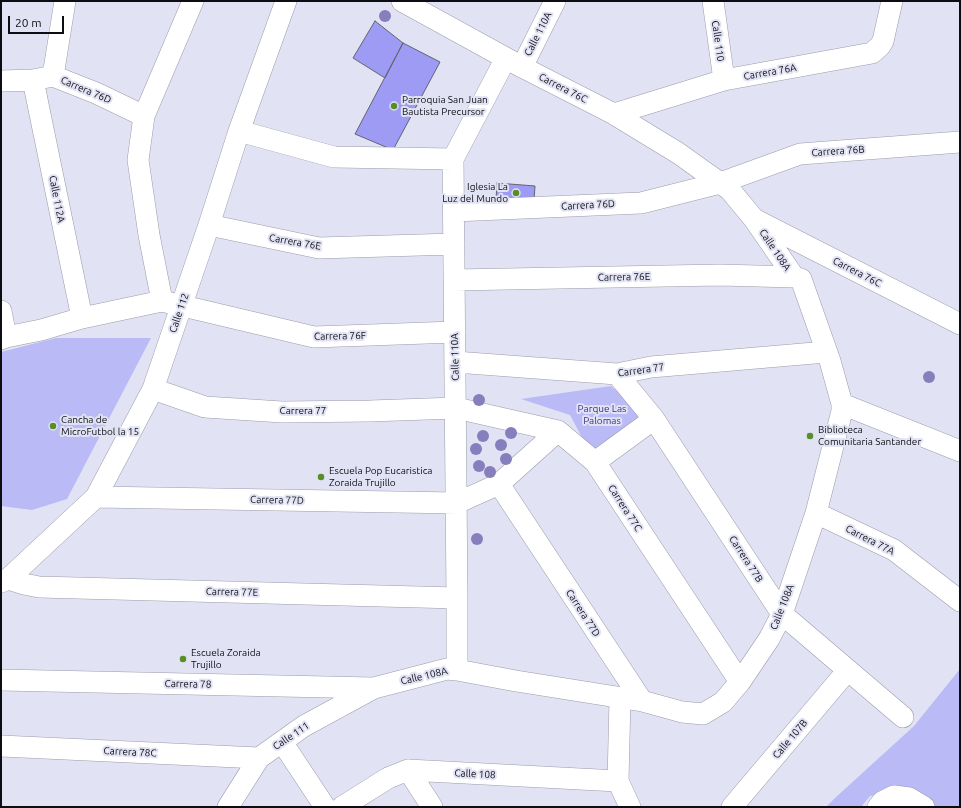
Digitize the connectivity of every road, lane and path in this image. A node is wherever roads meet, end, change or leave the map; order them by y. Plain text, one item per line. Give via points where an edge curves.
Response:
1 (65, 1) edge
2 (193, 1) edge
3 (286, 1) edge
4 (402, 1) edge
5 (555, 1) edge
6 (713, 1) edge
7 (892, 1) edge
8 (514, 62) junction
9 (43, 78) junction
10 (724, 80) junction
11 (1, 81) edge
12 (614, 114) junction
13 (144, 116) junction
14 (239, 131) junction
15 (960, 142) edge
16 (453, 159) junction
17 (720, 183) junction
18 (454, 212) junction
19 (754, 219) junction
20 (209, 225) junction
21 (454, 244) junction
22 (794, 277) junction
23 (454, 280) junction
24 (172, 304) junction
25 (1, 311) edge
26 (82, 318) junction
27 (960, 324) edge
28 (455, 332) junction
29 (4, 338) edge
30 (826, 352) junction
31 (455, 362) junction
32 (617, 374) junction
33 (153, 389) junction
34 (842, 404) junction
35 (456, 408) junction
36 (654, 419) junction
37 (558, 431) junction
38 (960, 451) edge
39 (595, 462) junction
40 (499, 484) junction
41 (96, 497) junction
42 (457, 503) junction
43 (816, 513) junction
44 (4, 581) edge
45 (457, 598) junction
46 (960, 601) edge
47 (782, 614) junction
48 (457, 670) junction
49 (848, 670) junction
50 (1, 680) edge
51 (740, 682) junction
52 (374, 688) junction
53 (620, 699) junction
54 (642, 701) junction
55 (903, 717) dead end
56 (282, 742) junction
57 (1, 746) edge
58 (259, 758) junction
59 (408, 770) junction
60 (618, 781) junction
61 (228, 807) edge
62 (325, 807) edge
63 (342, 807) edge
64 (432, 807) edge
65 (630, 807) edge
66 (732, 807) edge
67 (878, 807) edge
68 (924, 807) edge

1 - 9 street, Calle 112A
2 - 13 street, Calle 112
3 - 14 street, Calle 112
4 - 8 street, Carrera 76C
5 - 8 street, Calle 110A
6 - 10 street, Calle 110
7 - 10 street, Carrera 76A via 882,41 872,53
8 - 12 street, Carrera 76C
8 - 16 street, Calle 110A
9 - 11 street, Carrera 76D
9 - 13 street, Carrera 76D via 96,93
9 - 26 street, Calle 112A
10 - 12 street, Carrera 76A
12 - 17 street, Carrera 76C via 678,153
13 - 24 street, Calle 112 via 138,160 149,235
14 - 16 street via 334,157
14 - 20 street, Calle 112
15 - 17 street, Carrera 76B via 800,154
16 - 18 street, Calle 110A
17 - 18 street, Carrera 76D via 641,203
17 - 19 street, Calle 108A via 730,190
18 - 21 street, Calle 110A
19 - 22 street, Calle 108A
19 - 27 street, Carrera 76C
20 - 21 street, Carrera 76E via 319,248
20 - 24 street, Calle 112
21 - 23 street, Calle 110A
22 - 23 street, Carrera 76E via 720,275
22 - 30 street, Calle 108A via 801,279
23 - 28 street, Calle 110A
24 - 26 street
24 - 28 street, Carrera 76F via 314,338
24 - 33 street, Calle 112
25 - 29 street
26 - 29 street
28 - 31 street, Calle 110A
30 - 32 street, Carrera 77 via 651,367
30 - 34 street, Calle 108A
31 - 32 street, Carrera 77
31 - 35 street, Calle 110A
32 - 36 street, Carrera 77B
33 - 35 street, Carrera 77 via 205,407 282,412
33 - 41 street, Calle 112
34 - 38 street
34 - 43 street, Calle 108A
35 - 37 street, Carrera 77C
35 - 42 street, Calle 110A
36 - 39 street
36 - 47 street, Carrera 77B
37 - 39 street, Carrera 77C
37 - 40 street
39 - 51 street, Carrera 77C
40 - 42 street
40 - 54 street, Carrera 77D
41 - 42 street, Carrera 77D
41 - 44 street, Calle 112
42 - 45 street, Calle 110A
43 - 46 street, Carrera 77A via 894,550
43 - 47 street, Calle 108A
44 - 45 street, Carrera 77E via 39,587
45 - 48 street, Calle 110A
47 - 49 street, Carrera 77B
47 - 51 street, Calle 108A via 769,639
48 - 52 street, Calle 108A via 447,669
48 - 53 street, Calle 108A
49 - 55 street, Carrera 77B
49 - 66 street, Calle 107B
50 - 52 street, Carrera 78
51 - 54 street, Calle 108A via 723,702 703,714 682,712
52 - 56 street, Calle 111 via 304,726
53 - 54 street, Calle 108A
53 - 60 street
56 - 58 street, Calle 111
56 - 62 street
57 - 58 street, Carrera 78C
58 - 61 street, Calle 111
59 - 60 street, Calle 108
59 - 63 street, Calle 108 via 388,778
59 - 64 street
60 - 65 street
67 - 68 street via 894,796 909,798

